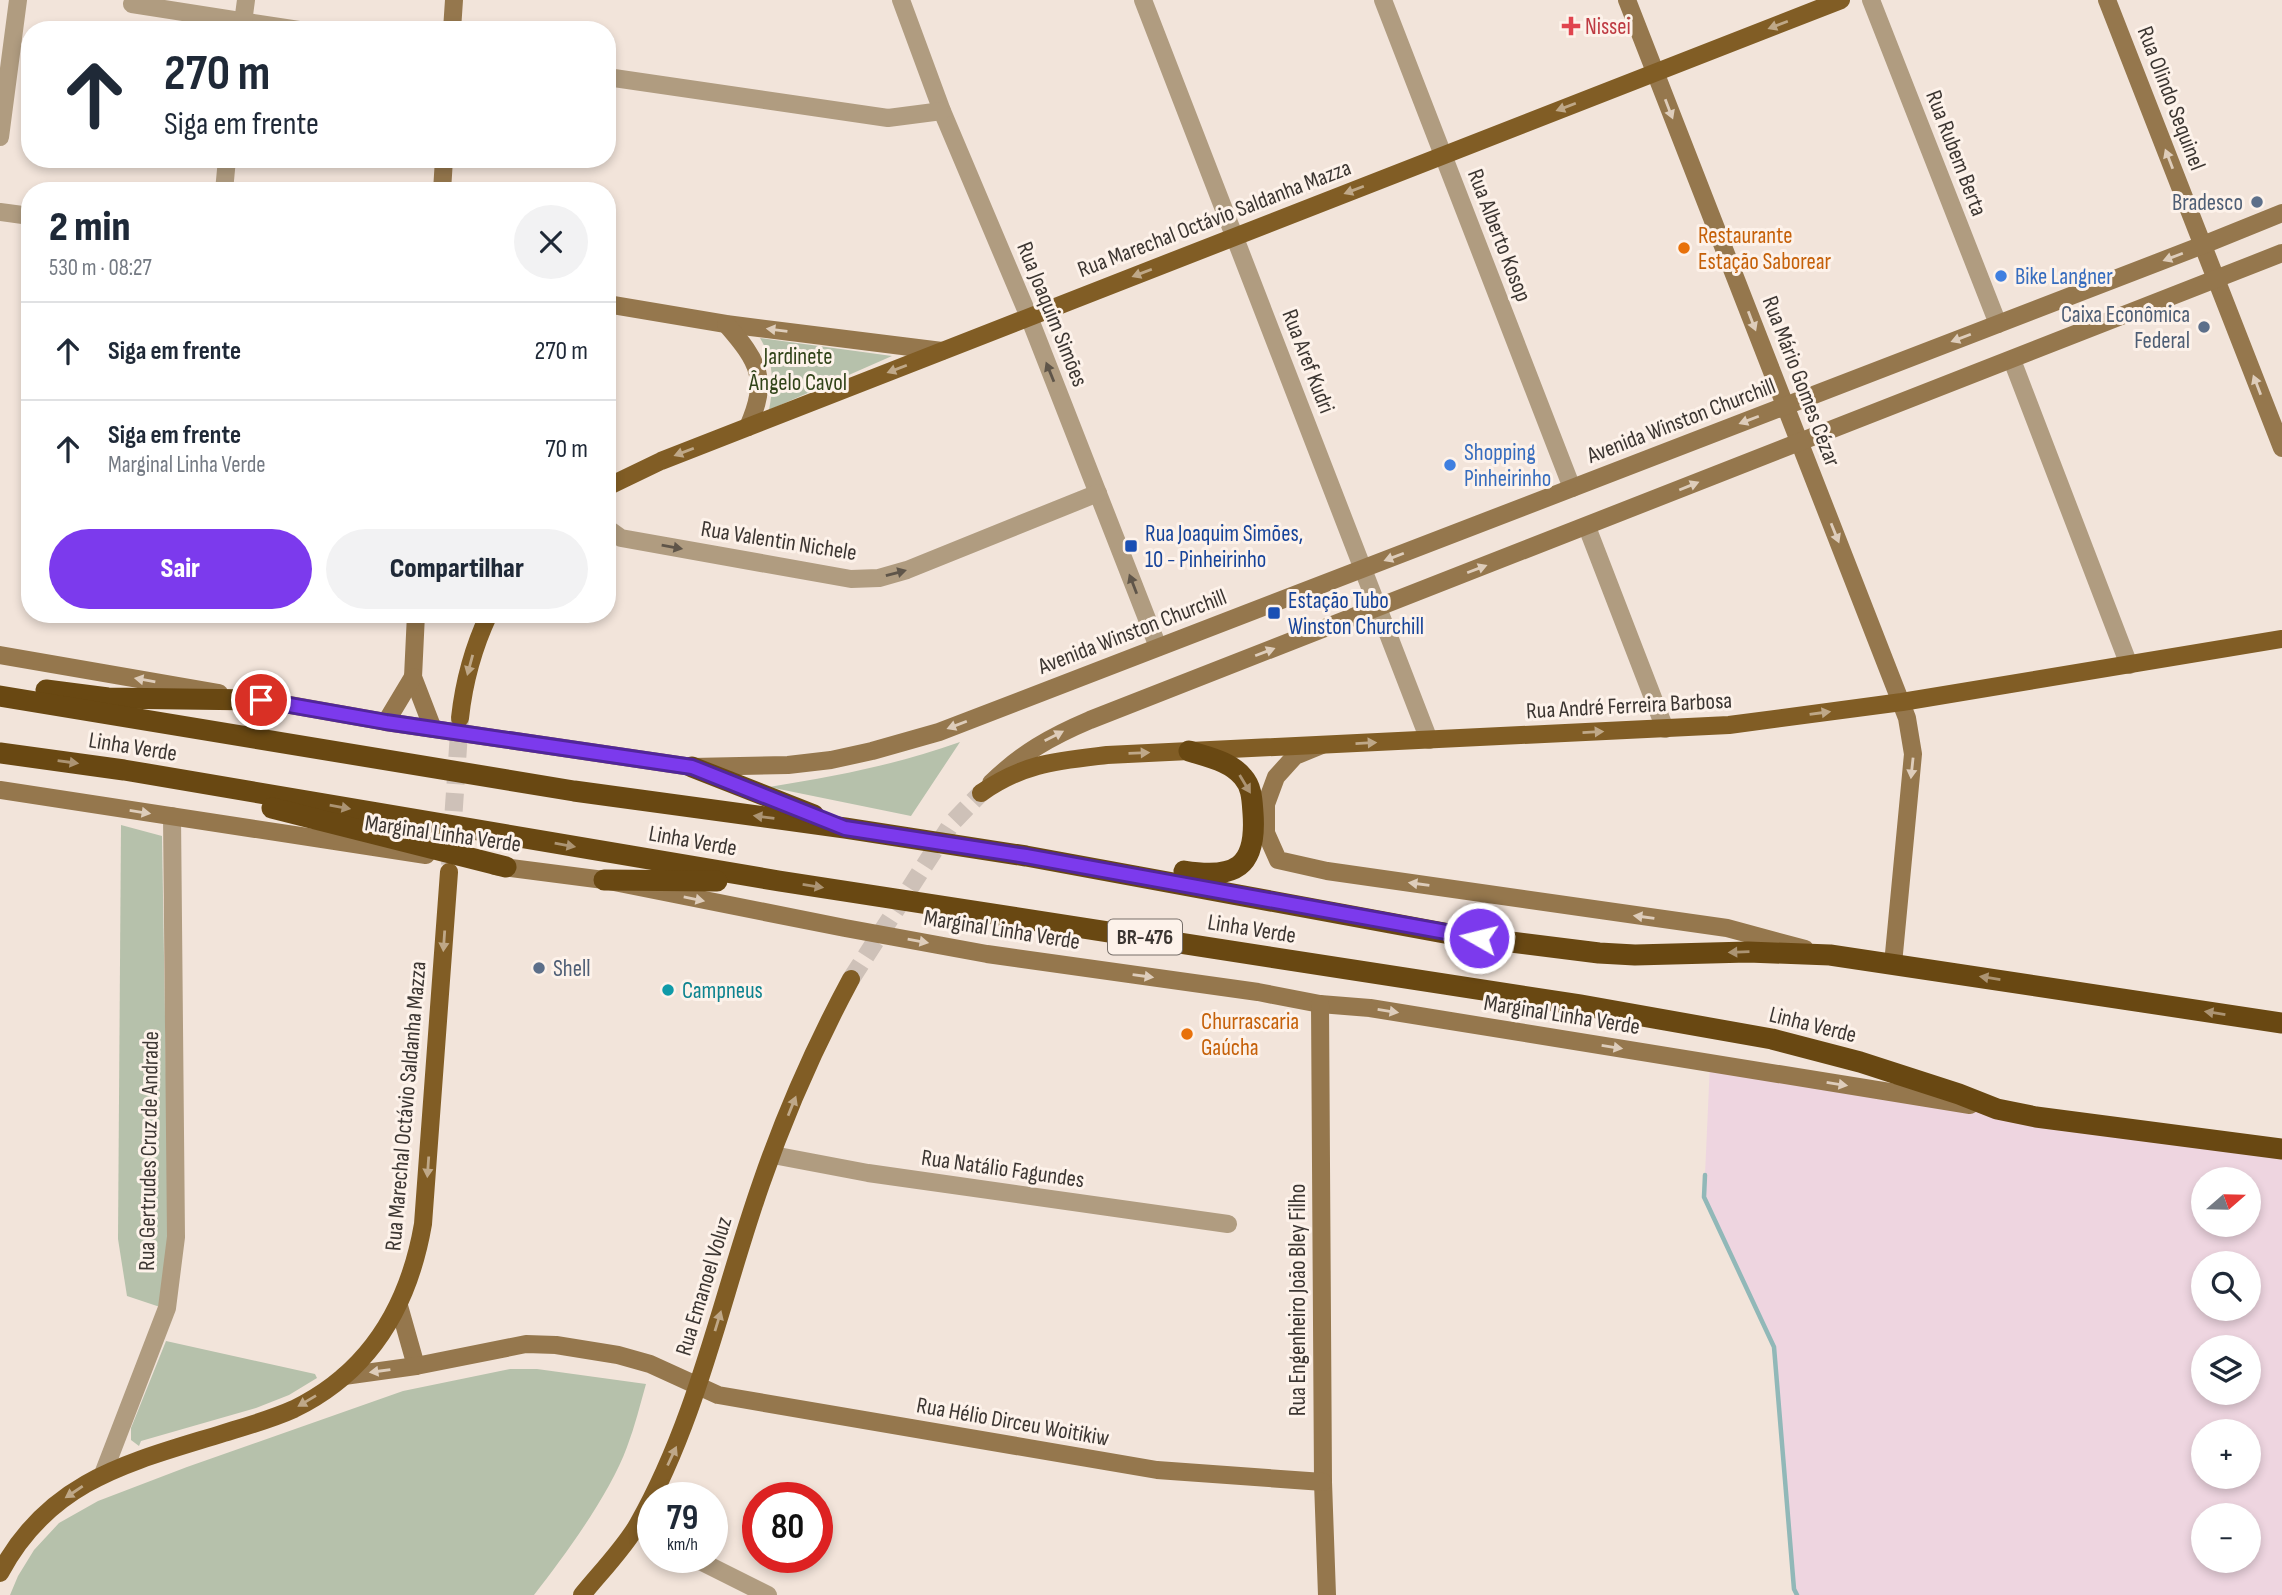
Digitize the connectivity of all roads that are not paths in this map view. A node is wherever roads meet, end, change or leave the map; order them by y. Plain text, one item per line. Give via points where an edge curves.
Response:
1 (18, 0) edge
2 (246, 0) edge
3 (454, 0) edge
4 (901, 0) edge
5 (1143, 0) edge
6 (1383, 0) edge
7 (1627, 0) edge
8 (1841, 0) edge
9 (1871, 0) edge
10 (2108, 0) edge
11 (132, 4) dead end
12 (222, 21) edge
13 (243, 21) edge
14 (453, 21) edge
15 (1655, 73) junction
16 (616, 78) edge
17 (942, 111) junction
18 (0, 137) edge
19 (1443, 155) junction
20 (0, 212) edge
21 (2282, 213) edge
22 (21, 215) edge
23 (1235, 237) junction
24 (2203, 245) junction
25 (2282, 253) edge
26 (2217, 279) junction
27 (616, 306) edge
28 (1029, 317) junction
29 (726, 324) junction
30 (1998, 324) junction
31 (942, 351) junction
32 (2012, 360) junction
33 (1785, 407) junction
34 (748, 427) junction
35 (1799, 442) junction
36 (2282, 448) edge
37 (616, 483) edge
38 (1572, 488) junction
39 (1098, 493) junction
40 (1587, 527) junction
41 (616, 534) edge
42 (1363, 569) junction
43 (1378, 608) junction
44 (416, 623) edge
45 (485, 623) edge
46 (2282, 639) edge
47 (1158, 647) junction
48 (0, 655) edge
49 (2129, 665) junction
50 (413, 677) junction
51 (0, 687) edge
52 (0, 696) edge
53 (261, 700) junction
54 (1902, 702) junction
55 (460, 718) tunnel mouth
56 (386, 722) junction
57 (433, 729) junction
58 (1665, 729) junction
59 (1429, 740) junction
60 (1322, 745) junction
61 (1189, 751) junction
62 (0, 753) edge
63 (692, 767) junction
64 (124, 770) junction
65 (0, 790) edge
66 (172, 816) junction
67 (845, 828) junction
68 (1026, 856) junction
69 (506, 867) junction
70 (449, 872) tunnel mouth
71 (604, 880) junction
72 (779, 881) junction
73 (1830, 955) junction
74 (1893, 964) junction
75 (851, 979) tunnel mouth
76 (1320, 1004) junction
77 (2282, 1023) edge
78 (1997, 1109) junction
79 (2282, 1149) edge
80 (773, 1155) junction
81 (1228, 1224) dead end
82 (399, 1306) junction
83 (416, 1366) junction
84 (344, 1376) junction
85 (698, 1387) junction
86 (103, 1474) junction
87 (664, 1482) edge
88 (1323, 1482) junction
89 (637, 1539) edge
90 (0, 1571) edge
91 (723, 1573) edge
92 (582, 1595) edge
93 (768, 1595) edge
94 (1327, 1595) edge

1 - 18 street
2 - 13 street
3 - 14 main road
4 - 17 street, Rua Joaquim Simões
5 - 23 street, Rua Aref Kudri
6 - 19 street, Rua Alberto Kosop
7 - 15 main road, Rua Mário Gomes Cézar
8 -> 15 main road, Rua Marechal Octávio Saldanha Mazza
9 - 30 street, Rua Rubem Berta
24 -> 10 main road, Rua Olindo Sequinel
11 - 12 street
15 -> 19 main road, Rua Marechal Octávio Saldanha Mazza
15 -> 33 main road, Rua Mário Gomes Cézar
16 - 17 street via 888,118
17 - 28 street, Rua Joaquim Simões
19 -> 23 main road, Rua Marechal Octávio Saldanha Mazza
19 - 38 street, Rua Alberto Kosop
20 - 22 street
21 - 24 main road, Avenida Winston Churchill
23 -> 28 main road, Rua Marechal Octávio Saldanha Mazza
23 - 42 street, Rua Aref Kudri
24 - 26 main road, Rua Olindo Sequinel
24 -> 30 main road, Avenida Winston Churchill
25 - 26 main road
26 - 32 main road
36 -> 26 main road, Rua Olindo Sequinel
27 - 29 main road
28 - 31 main road, Rua Marechal Octávio Saldanha Mazza
39 -> 28 street, Rua Joaquim Simões
31 -> 29 main road
29 - 34 main road via 749,350 759,374 757,405
30 -> 33 main road, Avenida Winston Churchill
31 -> 34 main road, Rua Marechal Octávio Saldanha Mazza
32 - 35 main road
32 - 49 street
33 - 35 main road, Rua Mário Gomes Cézar
33 -> 38 main road, Avenida Winston Churchill
34 -> 37 main road, Rua Marechal Octávio Saldanha Mazza via 661,460
40 -> 35 main road
35 -> 54 main road, Rua Mário Gomes Cézar
38 -> 42 main road, Avenida Winston Churchill
41 -> 39 street, Rua Valentin Nichele via 851,579 879,578
47 -> 39 street, Rua Joaquim Simões
43 -> 40 main road
40 - 58 street
42 - 43 street, Rua Aref Kudri
42 - 47 main road, Avenida Winston Churchill
43 - 59 street, Rua Aref Kudri
43 - 61 main road, Rua André Ferreira Barbosa via 1059,733 1015,761 981,793 1017,771 1049,761
44 - 50 main road
45 -> 55 main road via 470,661
46 - 49 main road, Rua André Ferreira Barbosa
47 -> 63 main road, Avenida Winston Churchill via 939,732 872,751 788,765
53 -> 48 main road
49 - 54 main road, Rua André Ferreira Barbosa
50 - 56 main road
50 - 57 main road
51 - 53 highway via 108,698
67 -> 52 highway, Linha Verde via 574,791
53 - 56 main road
58 -> 54 main road, Rua André Ferreira Barbosa
54 -> 74 main road, Rua Mário Gomes Cézar via 1913,754
56 - 57 main road
57 - 63 main road
59 -> 58 main road, Rua André Ferreira Barbosa
60 -> 59 main road, Rua André Ferreira Barbosa
60 - 61 main road, Rua André Ferreira Barbosa
73 -> 60 main road via 1727,928 1327,871 1279,860 1266,833 1266,804 1276,777 1296,757
61 -> 68 highway via 1228,764 1251,791 1255,834 1249,857 1235,869 1207,875 1052,852
62 -> 64 highway, Linha Verde / BR-476
63 - 67 highway
64 - 69 highway
64 -> 72 highway, Linha Verde / BR-476
65 -> 66 main road, Marginal Linha Verde
66 - 69 main road, Marginal Linha Verde
66 - 86 street, Rua Gertrudes Cruz de Andrade via 176,1237 167,1308
67 - 68 highway, Linha Verde
73 -> 68 highway, Linha Verde via 1586,952 1455,935
69 - 71 main road, Marginal Linha Verde
70 -> 82 main road, Rua Marechal Octávio Saldanha Mazza via 423,1224
71 - 72 highway
71 -> 76 main road, Marginal Linha Verde via 987,954
72 -> 78 highway, Linha Verde / BR-476 via 1772,1039 1860,1062
73 - 74 highway, Linha Verde
77 -> 74 highway, Linha Verde
80 -> 75 main road, Rua Emanoel Voluz via 804,1076
76 -> 78 main road, Marginal Linha Verde via 1370,1008
76 - 88 main road, Rua Engenheiro João Bley Filho
78 - 79 highway, Linha Verde / BR-476
80 - 81 street, Rua Natálio Fagundes via 868,1173
85 -> 80 main road, Rua Emanoel Voluz
82 - 83 main road
82 - 84 main road, Rua Marechal Octávio Saldanha Mazza via 370,1349
83 -> 84 main road, Rua Hélio Dirceu Woitikiw
83 - 85 main road, Rua Hélio Dirceu Woitikiw via 526,1343 556,1345 618,1354
84 -> 86 main road, Rua Marechal Octávio Saldanha Mazza via 274,1418
87 -> 85 main road, Rua Emanoel Voluz
85 - 88 main road, Rua Hélio Dirceu Woitikiw via 718,1395 1157,1470
86 -> 90 main road, Rua Marechal Octávio Saldanha Mazza via 56,1504
88 - 94 main road, Rua Engenheiro João Bley Filho
89 - 92 main road, Rua Emanoel Voluz
91 - 93 street

